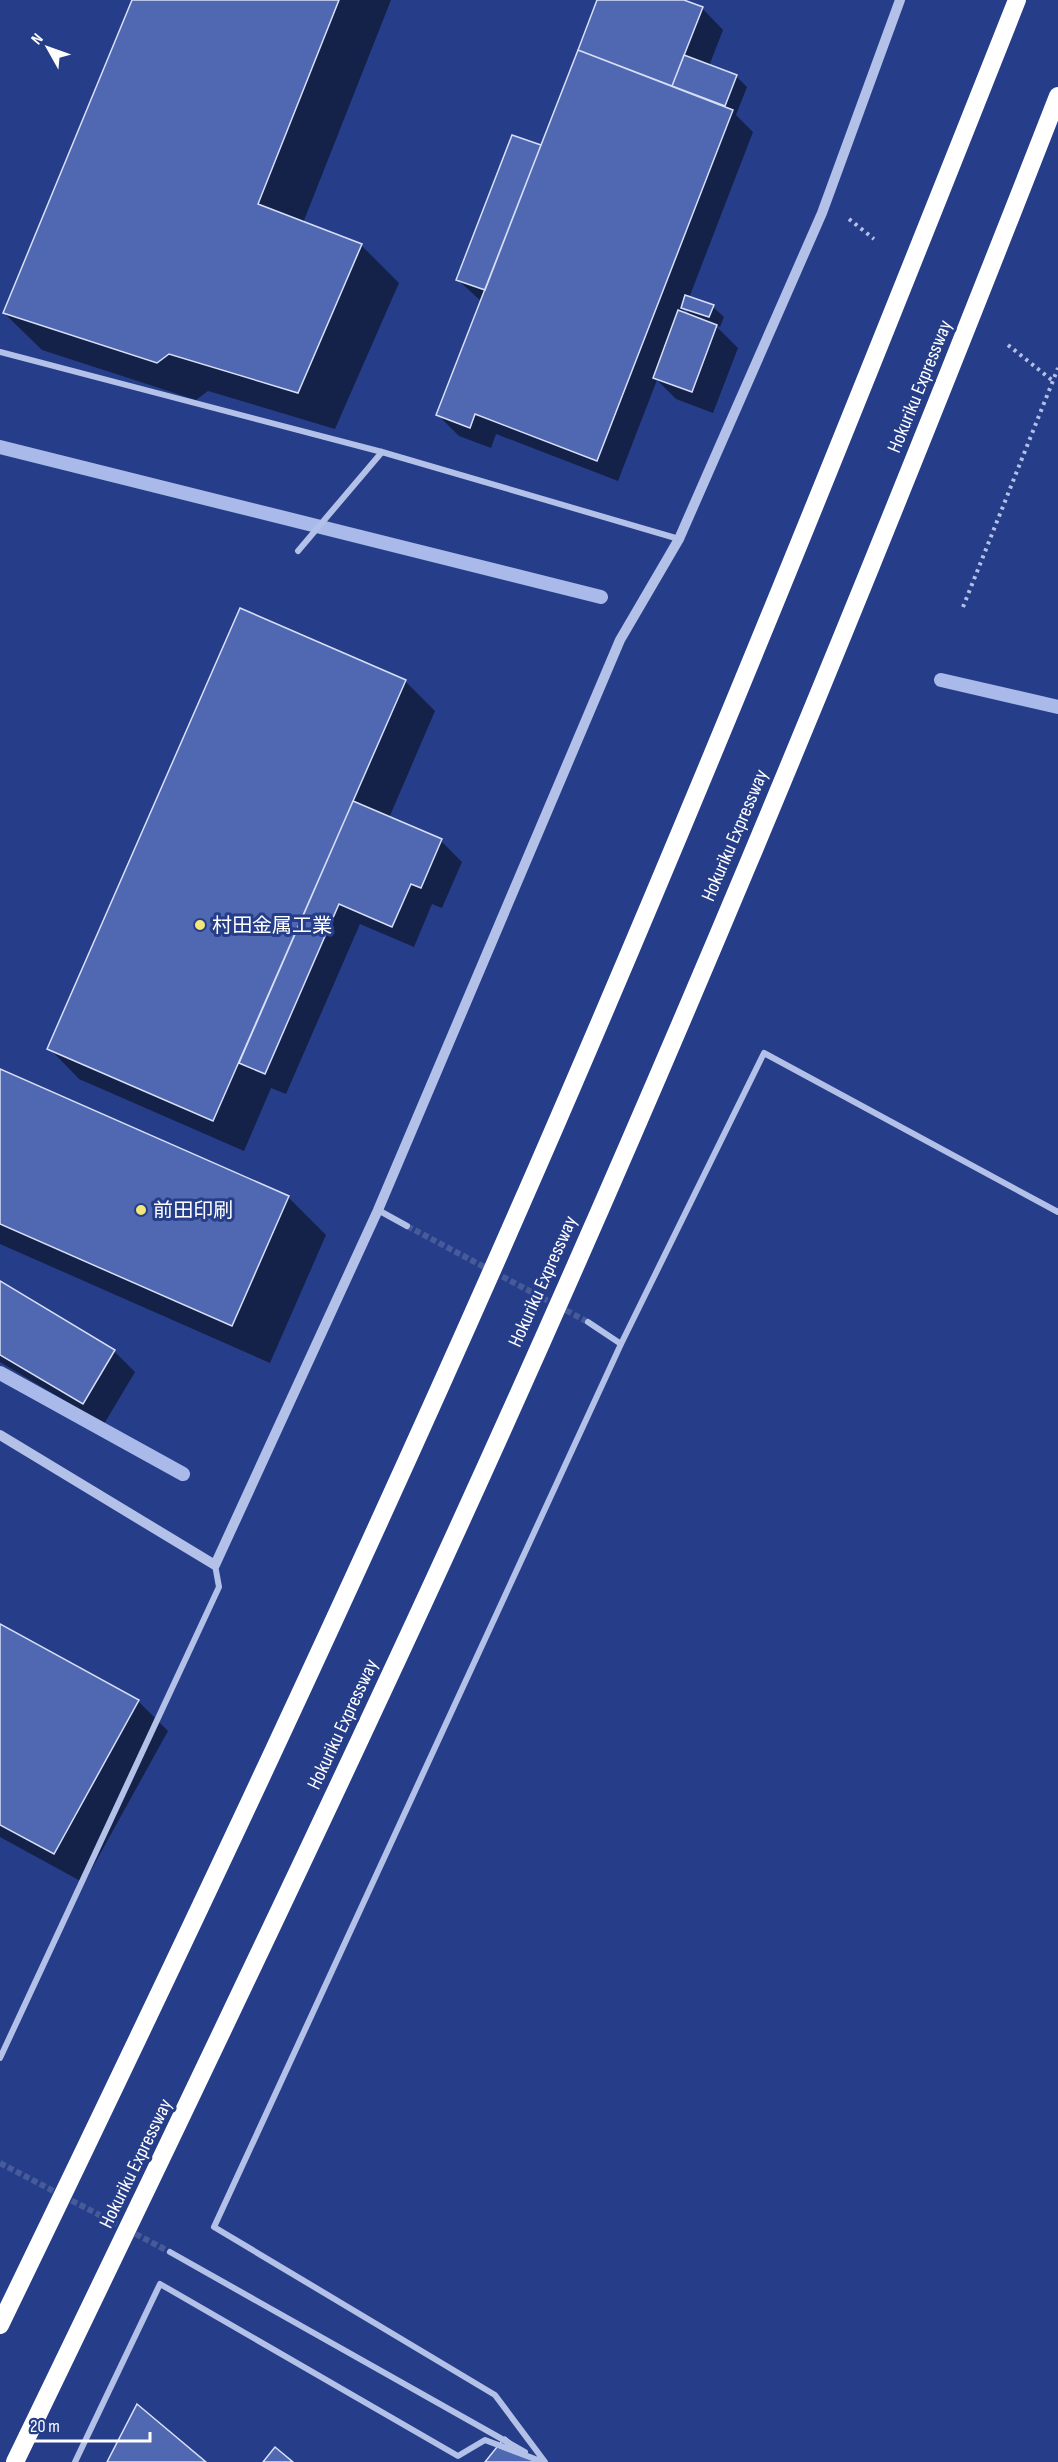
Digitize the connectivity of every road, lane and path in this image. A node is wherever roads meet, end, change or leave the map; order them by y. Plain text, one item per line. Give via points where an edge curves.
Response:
1 (900, 0) edge
2 (1017, 0) edge
3 (1058, 96) edge
4 (1008, 345) dead end
5 (0, 352) edge
6 (1058, 368) edge
7 (1053, 381) junction
8 (382, 452) junction
9 (679, 539) junction
10 (298, 551) dead end
11 (963, 608) dead end
12 (378, 1210) junction
13 (1058, 1212) edge
14 (407, 1226) tunnel mouth
15 (588, 1322) tunnel mouth
16 (621, 1344) junction
17 (0, 1435) edge
18 (216, 1565) junction
19 (0, 2058) edge
20 (170, 2252) tunnel mouth
21 (0, 2325) edge
22 (15, 2462) edge
23 (75, 2462) edge
24 (544, 2462) edge

1 - 9 street via 822,213
2 - 21 highway via 714,751 536,1170 342,1601
3 - 22 highway, Hokuriku Expressway via 790,760 603,1201 419,1612 194,2094
4 - 7 path
5 - 8 street
6 - 7 path
7 - 11 path
8 - 9 street
8 - 10 street
9 - 12 street via 620,640
12 - 14 street
12 - 18 street
13 - 16 street via 764,1053
15 - 16 street
16 - 24 street via 214,2227 495,2395
17 - 18 street
18 - 19 street via 219,1587
20 - 24 street
23 - 24 street via 160,2284 458,2456 485,2440

